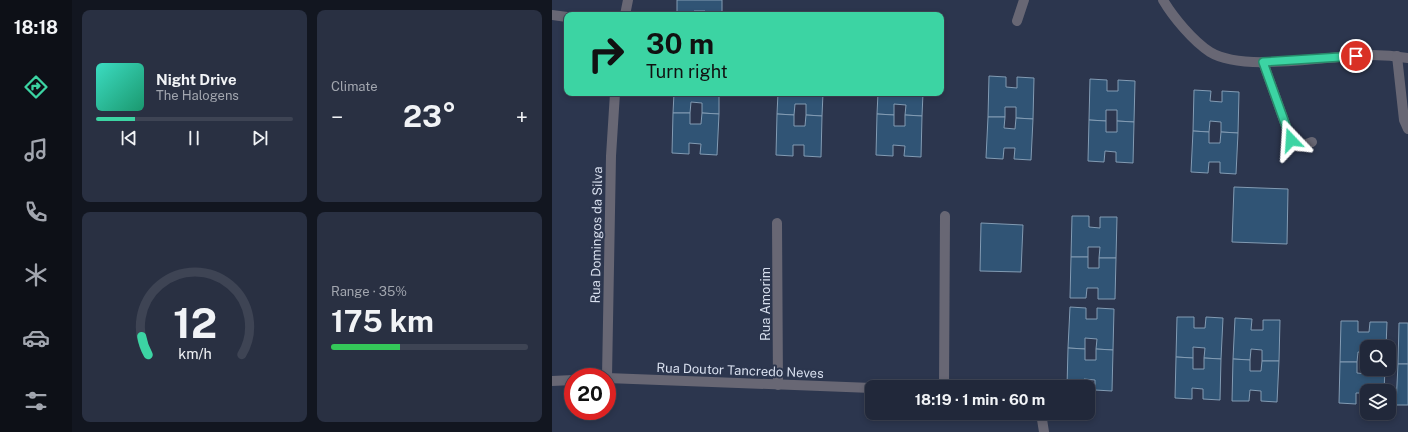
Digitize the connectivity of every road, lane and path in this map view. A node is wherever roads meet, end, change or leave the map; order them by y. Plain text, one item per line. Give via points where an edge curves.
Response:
1 (628, 0) edge
2 (1024, 0) edge
3 (1163, 0) edge
4 (626, 12) edge
5 (552, 15) edge
6 (564, 17) edge
7 (1017, 21) dead end
8 (1397, 56) junction
9 (1408, 58) edge
10 (1263, 62) junction
11 (615, 96) edge
12 (1408, 129) edge
13 (1312, 142) dead end
14 (945, 216) dead end
15 (777, 223) dead end
16 (607, 368) edge
17 (616, 377) edge
18 (564, 380) edge
19 (944, 380) edge
20 (552, 381) edge
21 (778, 385) junction
22 (865, 388) edge
23 (1042, 420) edge
24 (1044, 432) edge

1 - 4 street
2 - 7 street
3 - 10 street via 1183,27 1210,52 1234,61
5 - 6 street
8 - 9 street
8 - 10 street via 1372,55
8 - 12 street via 1404,120
10 - 13 street via 1294,146 1299,147
11 - 16 street, Rua Domingos da Silva via 610,172
14 - 19 street
15 - 21 street, Rua Amorim
17 - 21 street, Rua Doutor Tancredo Neves
18 - 20 street
21 - 22 street, Rua Doutor Tancredo Neves
23 - 24 street

